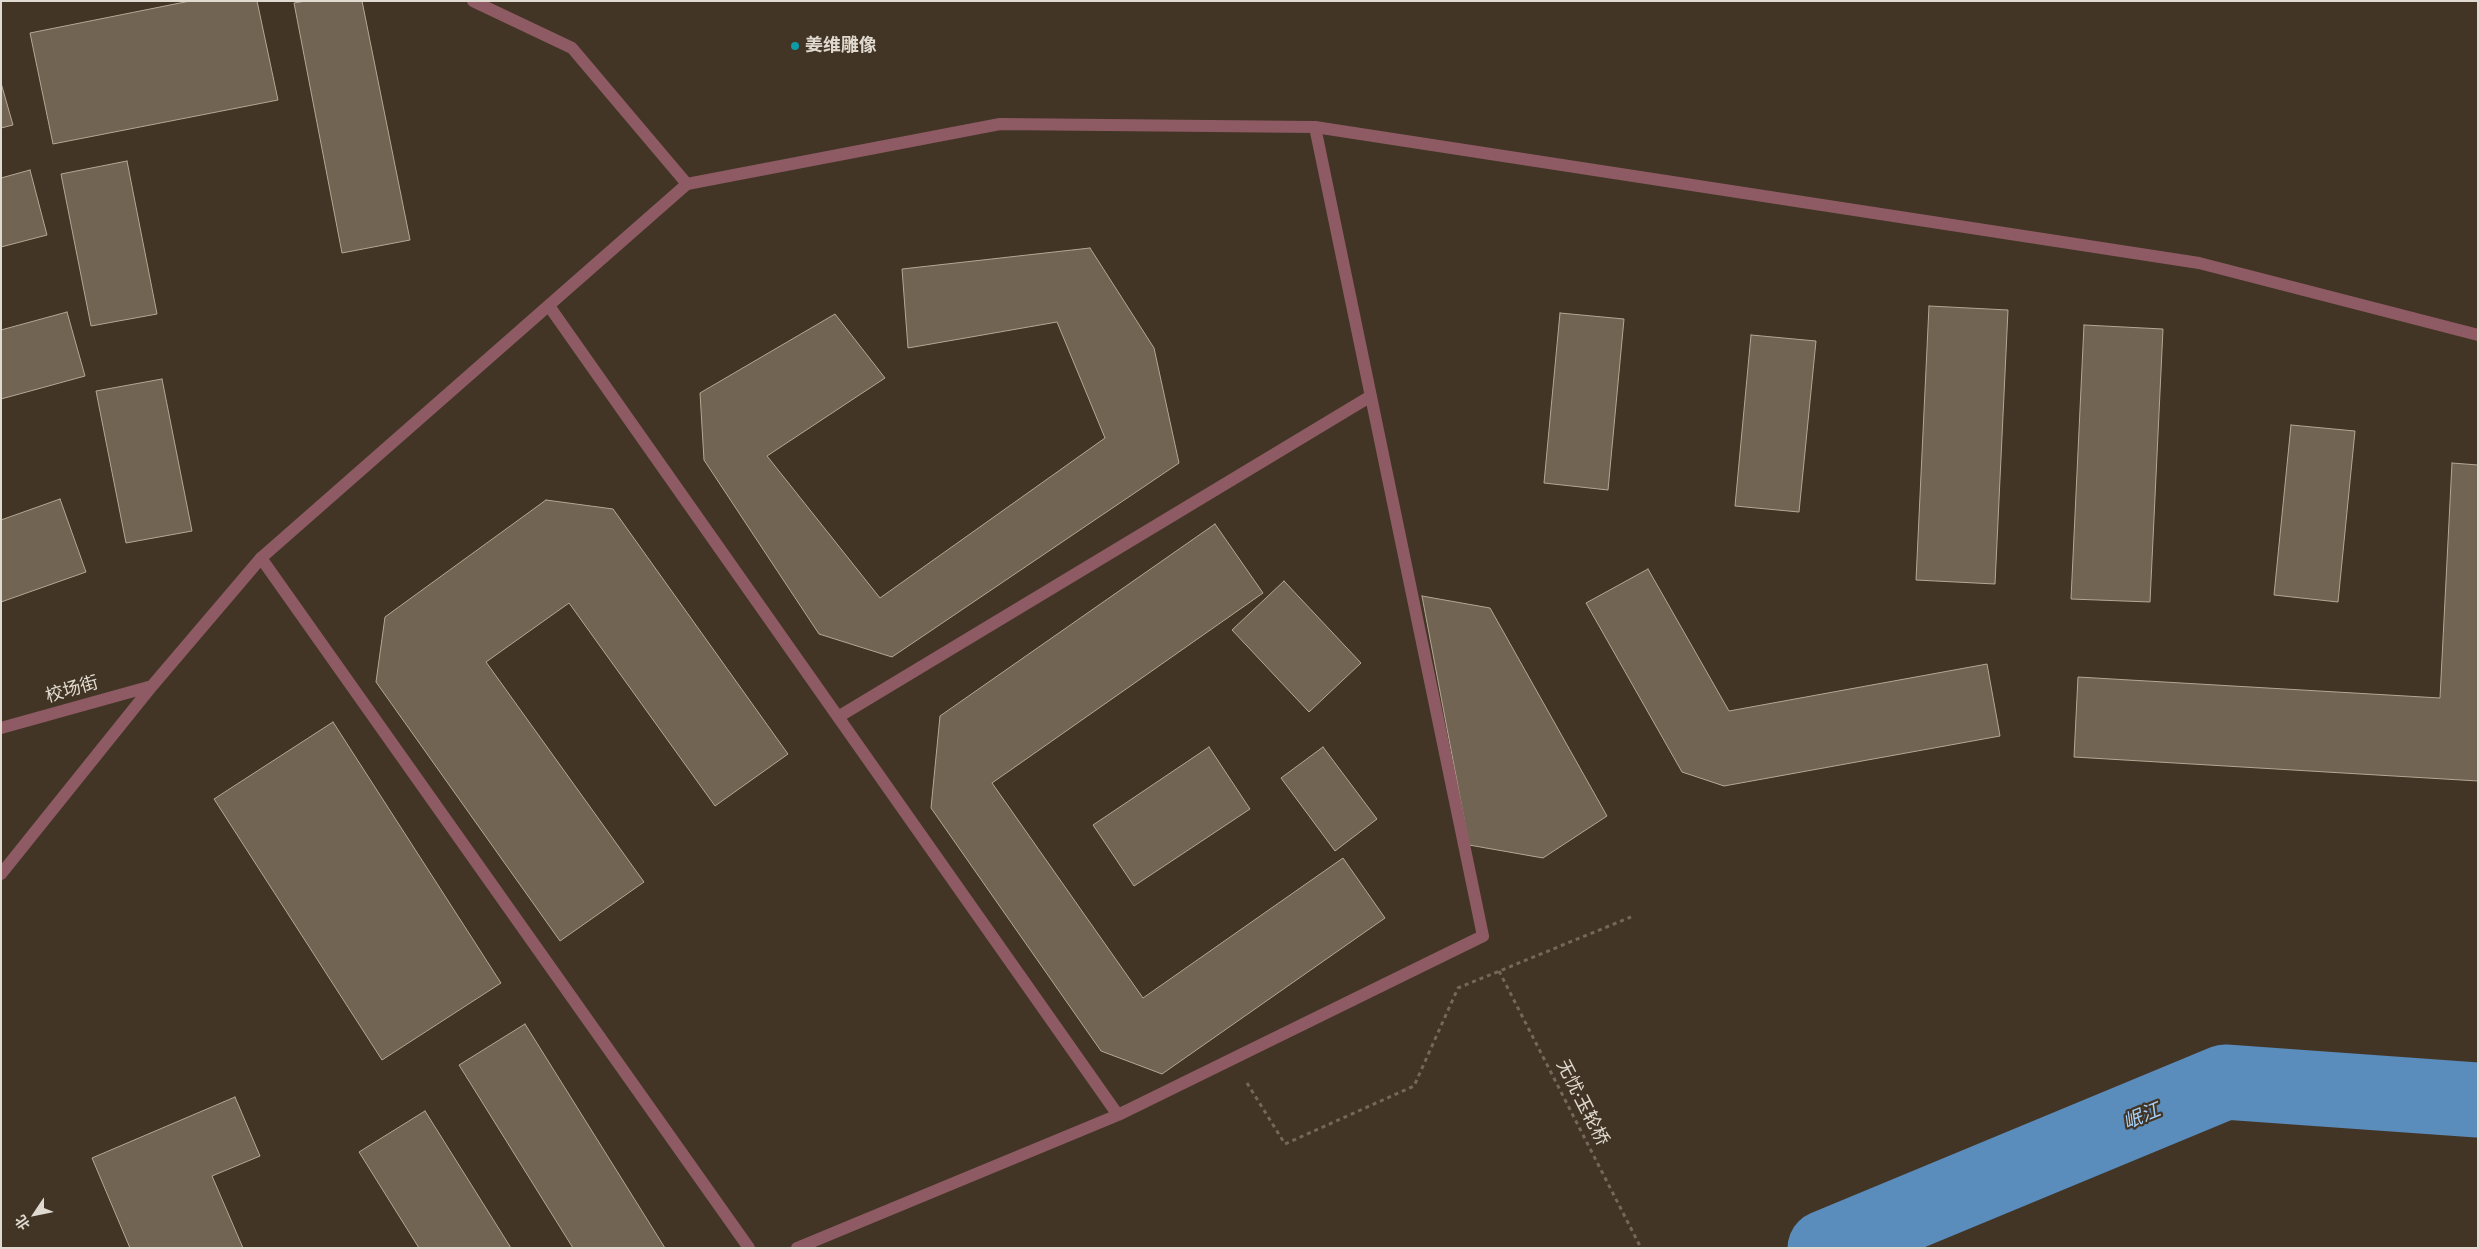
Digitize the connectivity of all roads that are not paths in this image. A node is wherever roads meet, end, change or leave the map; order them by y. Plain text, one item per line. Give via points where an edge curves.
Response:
1 (473, 1) edge
2 (1315, 127) junction
3 (687, 184) junction
4 (549, 306) junction
5 (2478, 335) edge
6 (1371, 396) junction
7 (261, 558) junction
8 (152, 686) junction
9 (838, 717) junction
10 (1, 728) edge
11 (1, 874) edge
12 (1118, 1115) junction
13 (749, 1248) edge
14 (797, 1248) edge

1 - 3 street via 572,48
2 - 3 street via 1000,124
2 - 5 street via 2199,263
2 - 6 street
3 - 4 street
4 - 7 street
4 - 9 street
6 - 9 street
6 - 12 street via 1483,936
7 - 8 street
7 - 13 street
8 - 10 street, 校场街
8 - 11 street
9 - 12 street
12 - 14 street

